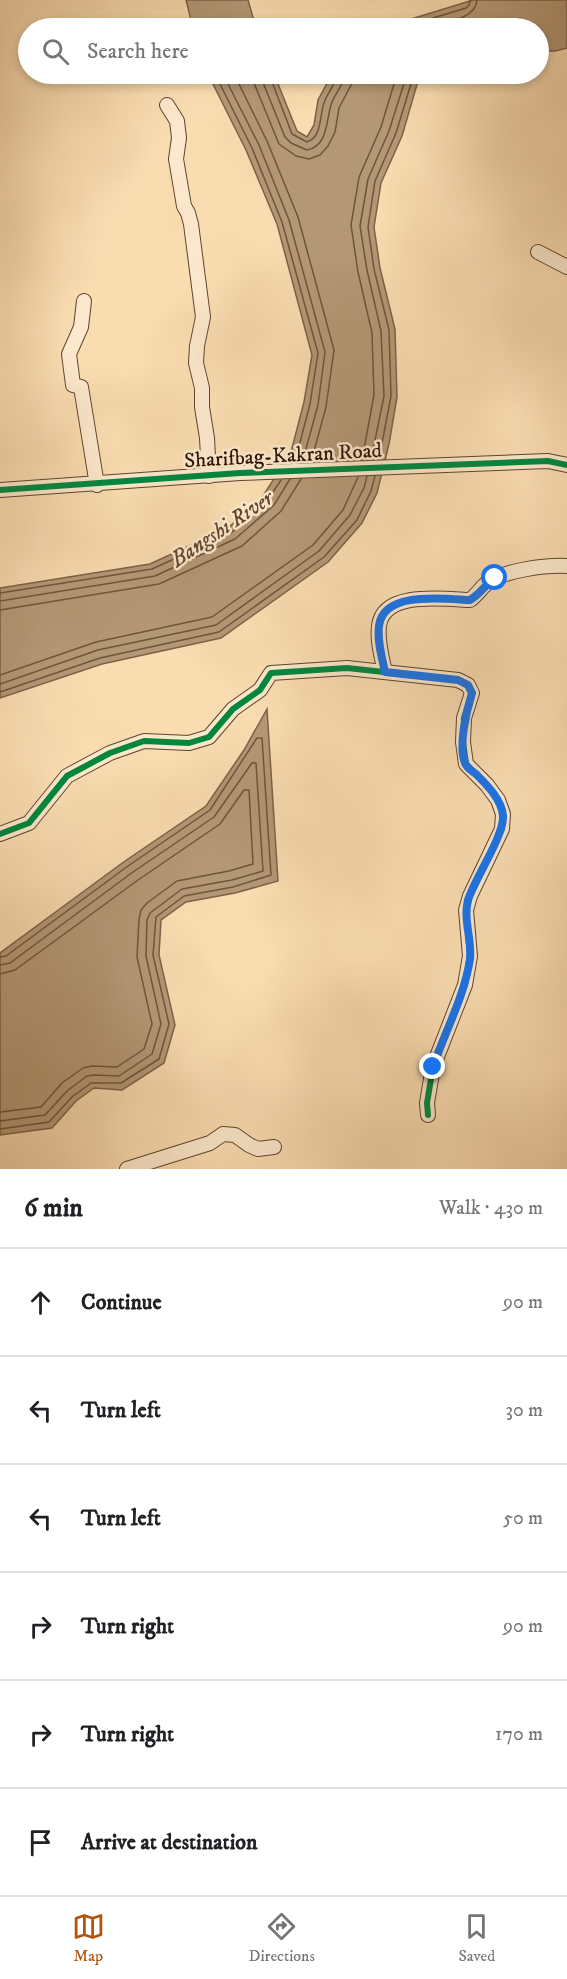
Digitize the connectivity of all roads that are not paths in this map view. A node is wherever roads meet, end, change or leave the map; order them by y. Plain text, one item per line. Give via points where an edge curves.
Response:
1 (167, 105) dead end
2 (538, 252) dead end
3 (567, 267) edge
4 (84, 301) dead end
5 (567, 465) edge
6 (208, 476) junction
7 (97, 485) junction
8 (0, 490) edge
9 (567, 566) edge
10 (385, 672) junction
11 (0, 834) edge
12 (428, 1115) dead end
13 (274, 1147) dead end
14 (127, 1169) edge

1 - 6 street via 177,121 176,159 191,224 203,317 196,363 202,388
2 - 3 street
4 - 7 street via 81,327 69,354 73,384 81,387
5 - 6 street, Sharifbag-Kakran Road via 548,461
6 - 7 street, Sharifbag-Kakran Road
7 - 8 street, Sharifbag-Kakran Road
9 - 10 street via 495,578 470,600 405,600 387,610 379,624
10 - 11 street via 347,668 271,673 260,690 233,709 209,737 189,743 144,741 110,753 67,776 30,824
10 - 12 street via 458,680 468,685 472,693 464,718 466,764 487,785 503,814 502,829 466,910 470,956 465,985 433,1067
13 - 14 street via 258,1149 235,1135 223,1134 210,1143

